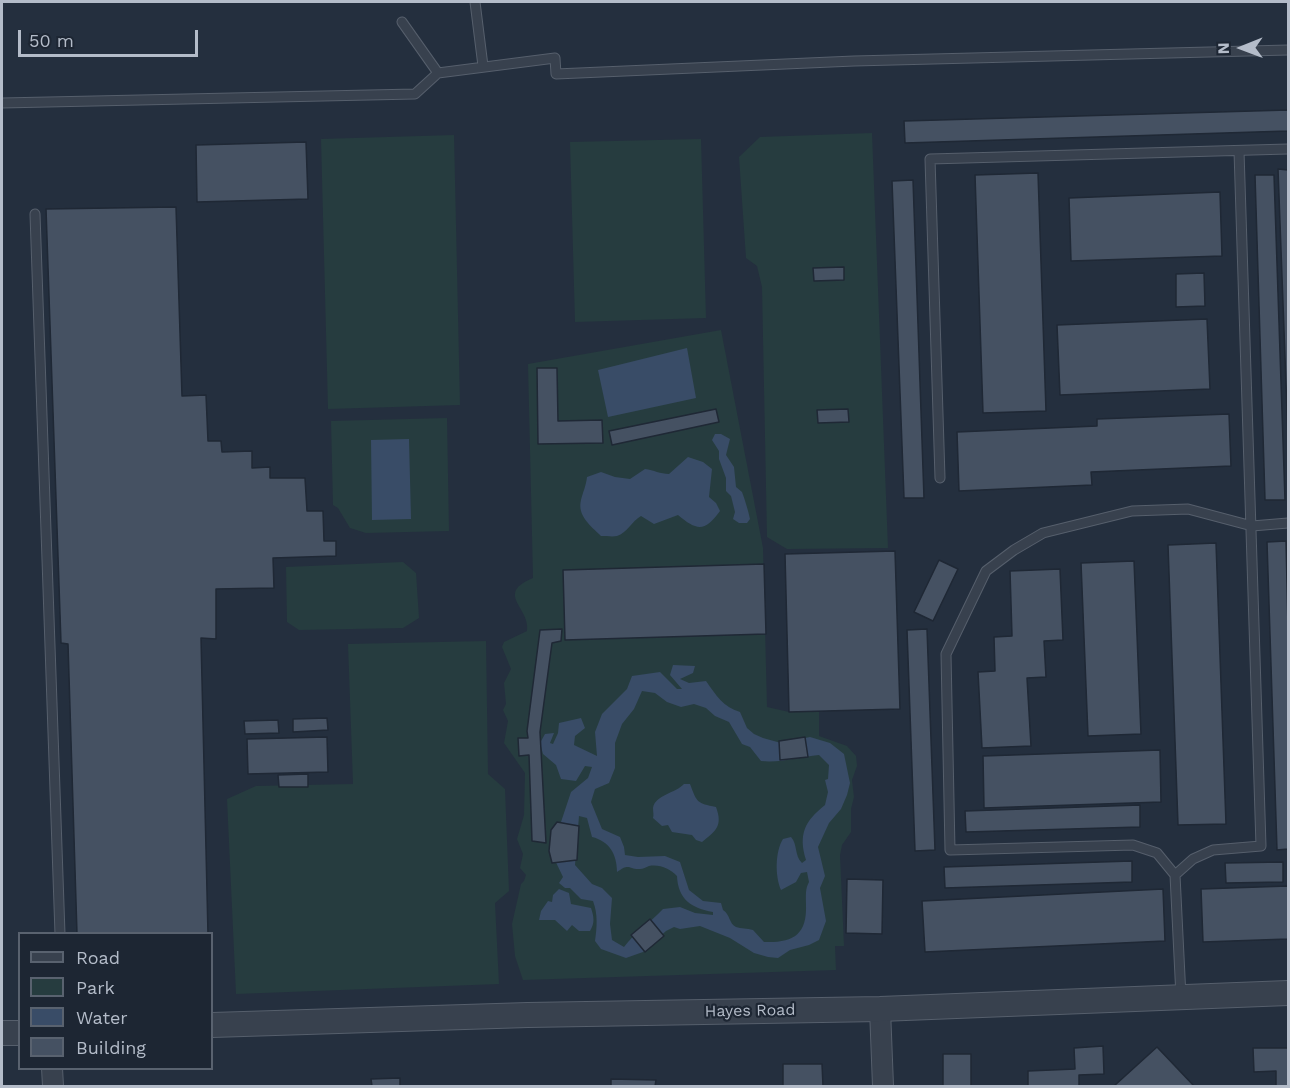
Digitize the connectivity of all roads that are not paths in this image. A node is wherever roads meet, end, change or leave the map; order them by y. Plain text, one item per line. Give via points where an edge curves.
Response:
1 (475, 2) edge
2 (402, 22) dead end
3 (1288, 50) edge
4 (483, 66) junction
5 (438, 73) junction
6 (2, 103) edge
7 (1288, 149) edge
8 (1239, 151) junction
9 (35, 214) dead end
10 (940, 478) dead end
11 (1288, 523) edge
12 (1252, 526) junction
13 (1175, 875) junction
14 (60, 932) edge
15 (1288, 993) edge
16 (1181, 997) junction
17 (880, 1009) junction
18 (213, 1025) edge
19 (2, 1033) edge
20 (18, 1033) edge
21 (52, 1070) edge
22 (53, 1086) edge
23 (883, 1086) edge

1 - 4 lane
2 - 5 lane
3 - 4 lane via 556,74 555,58
4 - 5 lane
5 - 6 lane via 415,94
7 - 8 lane
8 - 10 lane via 930,159
8 - 12 lane
9 - 14 lane
11 - 12 lane
12 - 13 lane via 1261,846 1213,850 1193,859
12 - 13 lane via 1188,509 1132,511 1043,533 986,571 946,654 950,850 1133,845 1157,853
13 - 16 lane
15 - 16 street, Hayes Road
16 - 17 street, Hayes Road
17 - 18 street, Hayes Road
17 - 23 street
19 - 20 street
21 - 22 street

